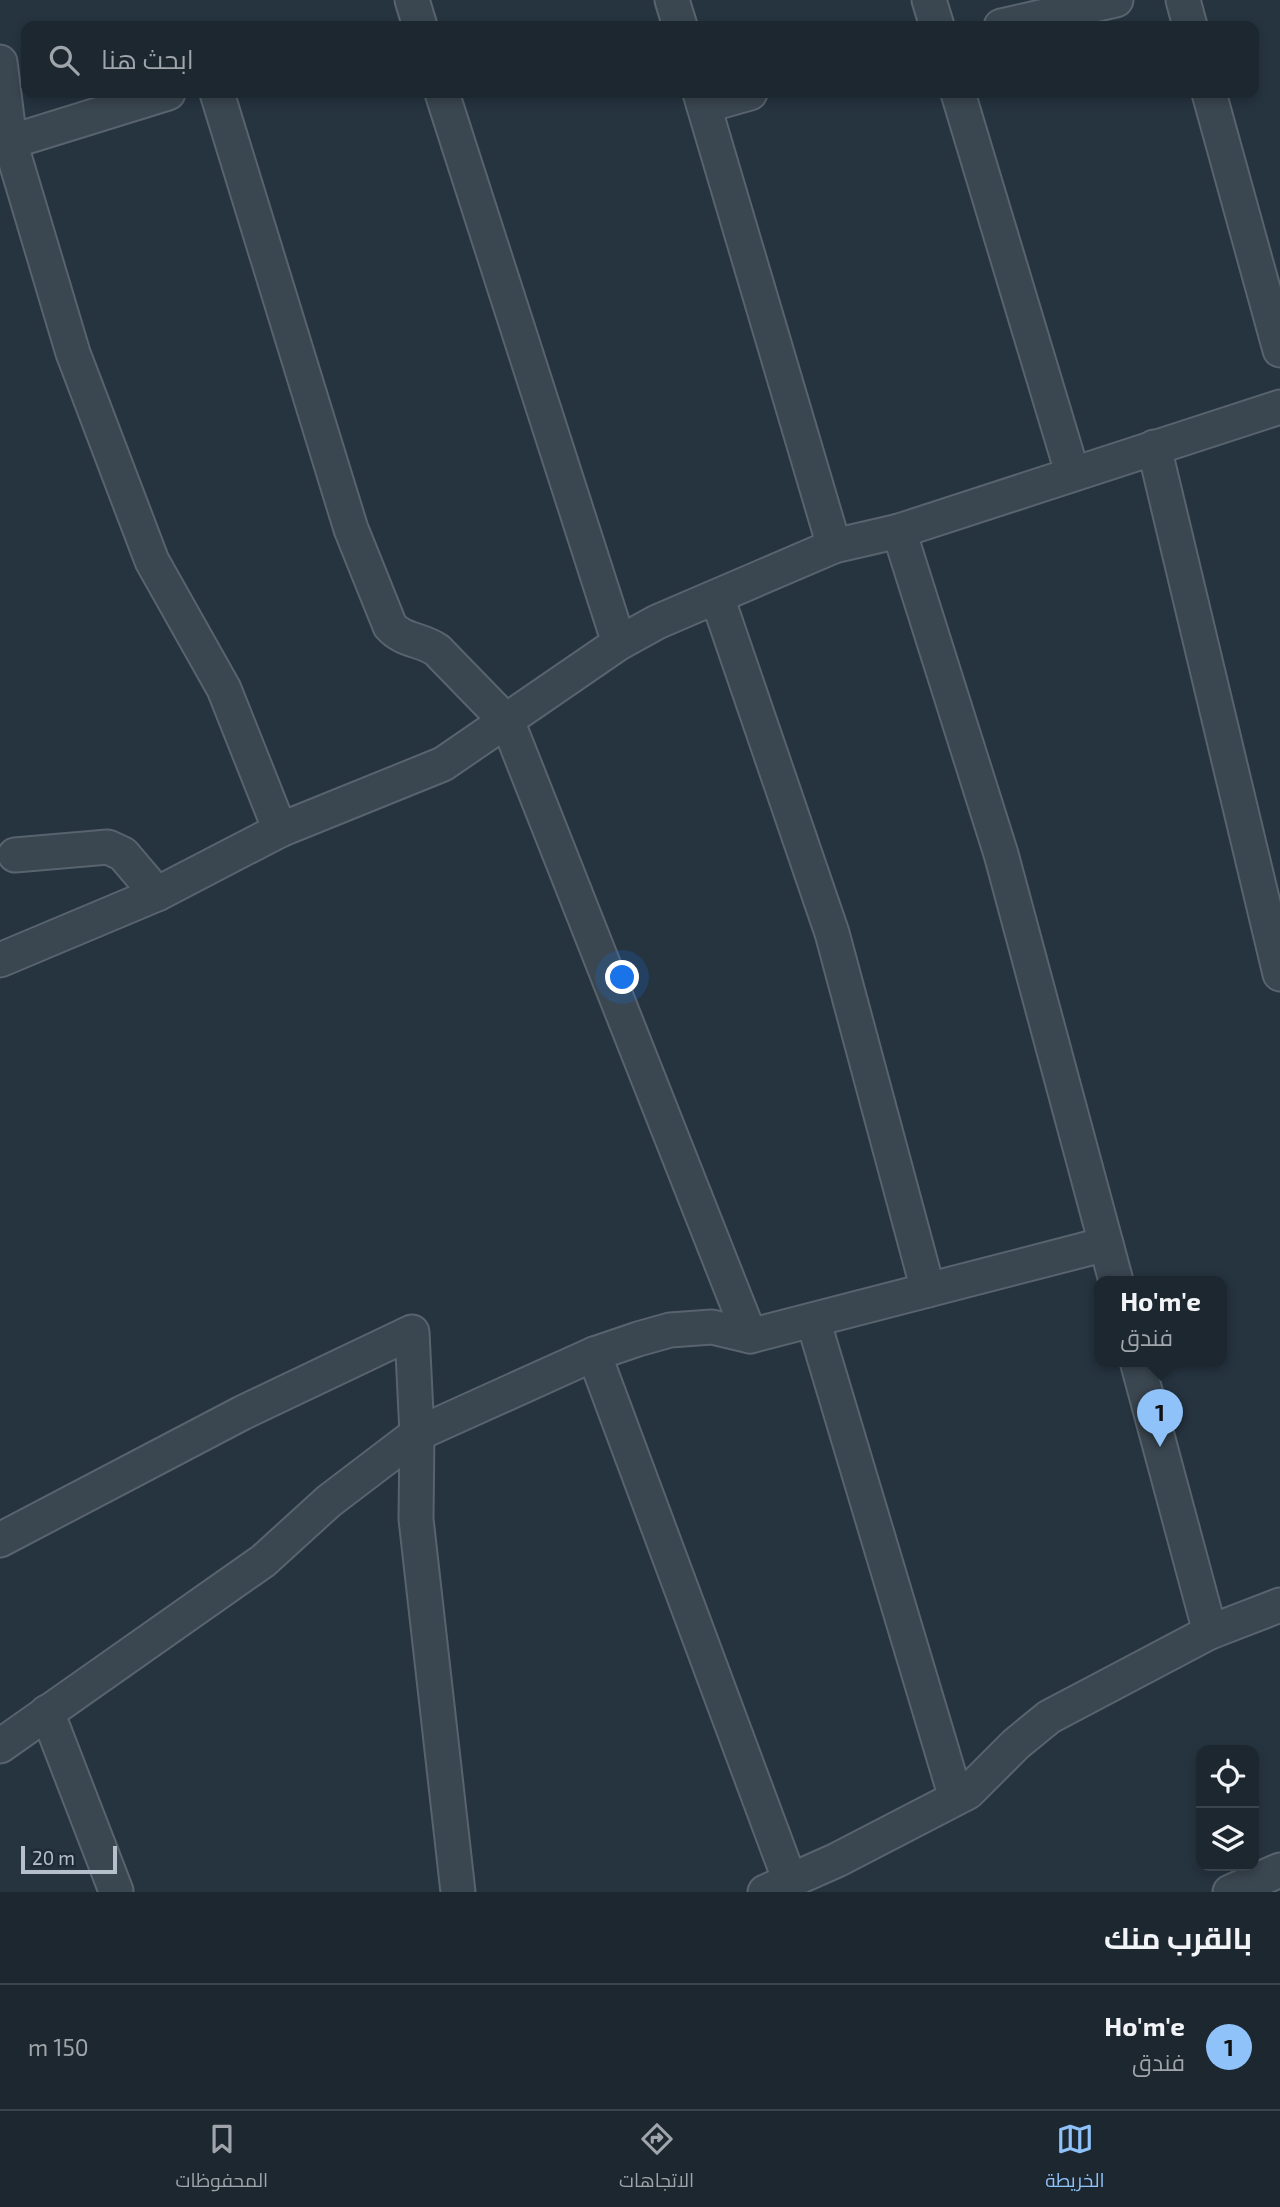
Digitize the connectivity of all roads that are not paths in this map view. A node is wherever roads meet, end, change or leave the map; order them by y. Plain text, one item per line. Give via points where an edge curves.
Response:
1 (672, 0) edge
2 (929, 0) edge
3 (1116, 0) edge
4 (1183, 0) edge
5 (678, 21) edge
6 (935, 21) edge
7 (1023, 21) edge
8 (1189, 21) edge
9 (0, 62) edge
10 (153, 98) edge
11 (219, 98) edge
12 (444, 98) edge
13 (960, 98) edge
14 (1210, 98) edge
15 (702, 99) edge
16 (5, 143) edge
17 (1280, 350) edge
18 (1280, 407) edge
19 (1154, 447) junction
20 (1072, 472) junction
21 (899, 531) junction
22 (834, 547) junction
23 (717, 597) junction
24 (620, 643) junction
25 (508, 723) junction
26 (279, 830) junction
27 (15, 855) dead end
28 (157, 894) junction
29 (0, 960) edge
30 (1280, 974) edge
31 (1106, 1244) junction
32 (1115, 1276) edge
33 (928, 1290) junction
34 (813, 1320) junction
35 (750, 1336) junction
36 (594, 1354) junction
37 (1140, 1367) edge
38 (417, 1434) junction
39 (0, 1540) edge
40 (1280, 1605) edge
41 (1210, 1632) junction
42 (47, 1712) junction
43 (0, 1746) edge
44 (956, 1798) junction
45 (1280, 1870) edge
46 (778, 1887) edge
47 (116, 1891) edge
48 (458, 1892) edge
49 (1230, 1892) edge

1 - 5 street
2 - 6 street
3 - 7 street
4 - 8 street
9 - 16 street
10 - 16 street
11 - 25 street via 351,529 390,625 402,638 437,650
12 - 24 street
13 - 20 street
14 - 17 street
15 - 22 street
16 - 26 street via 73,353 152,561 224,690
18 - 19 street
19 - 20 street
19 - 30 street
20 - 21 street
21 - 22 street
21 - 31 street via 1001,854
22 - 23 street
23 - 24 street
23 - 33 street via 832,933
24 - 25 street
25 - 26 street via 443,764
25 - 35 street
26 - 28 street
27 - 28 street via 108,847 123,854
28 - 29 street
31 - 32 street
31 - 33 street
33 - 34 street
34 - 35 street
34 - 44 street
35 - 36 street via 712,1327 670,1331
36 - 38 street
36 - 46 street
37 - 41 street
38 - 39 street via 412,1332 242,1413
38 - 42 street via 329,1501 263,1561
38 - 48 street via 416,1519
40 - 41 street
41 - 44 street via 1049,1717
42 - 43 street
42 - 47 street
44 - 46 street
45 - 49 street

